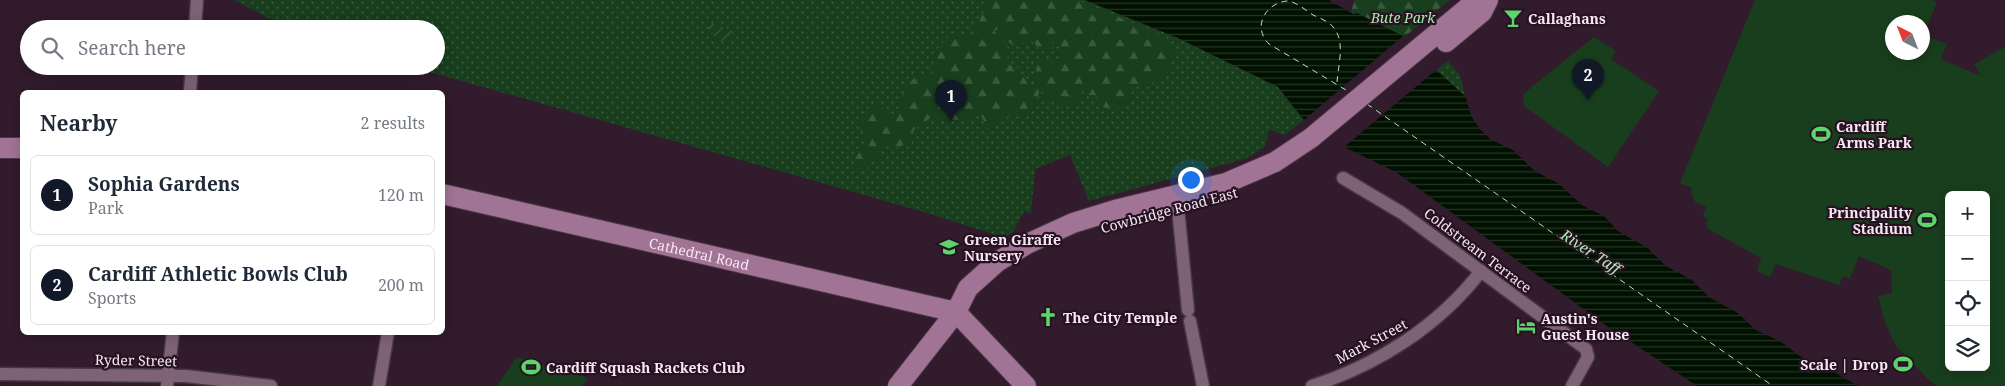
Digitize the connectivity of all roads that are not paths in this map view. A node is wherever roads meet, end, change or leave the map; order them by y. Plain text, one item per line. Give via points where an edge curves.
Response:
1 (197, 0) edge
2 (1477, 0) edge
3 (1488, 0) edge
4 (196, 20) edge
5 (1432, 45) junction
6 (191, 75) edge
7 (190, 90) edge
8 (1318, 140) junction
9 (0, 148) edge
10 (20, 148) edge
11 (1343, 178) dead end
12 (445, 195) edge
13 (1178, 208) junction
14 (1481, 271) junction
15 (956, 312) junction
16 (173, 335) edge
17 (388, 335) edge
18 (0, 374) edge
19 (144, 375) junction
20 (168, 381) edge
21 (153, 386) edge
22 (271, 386) edge
23 (379, 386) edge
24 (898, 386) edge
25 (1026, 386) edge
26 (1203, 386) edge
27 (1312, 386) edge
28 (1572, 386) edge

1 - 4 street
2 - 5 main road, Cowbridge Road East
3 - 5 main road, Cowbridge Road East via 1482,12
5 - 8 main road, Cowbridge Road East
6 - 7 street
8 - 13 main road, Cowbridge Road East via 1292,167 1260,184
8 - 15 main road, Cowbridge Road East via 1243,177 1098,215 1040,237 997,262 982,275 968,288
9 - 10 main road
11 - 14 street, Coldstream Terrace via 1398,210
12 - 15 main road, Cathedral Road
13 - 15 main road, Cowbridge Road East via 1106,226 1058,244 1012,269
13 - 26 street via 1189,315
14 - 27 street, Mark Street via 1451,305 1412,337
14 - 28 street, Coldstream Terrace via 1589,353
15 - 24 main road, Cowbridge Road East
15 - 25 main road
16 - 20 street
17 - 23 street
18 - 19 street, Ryder Street
19 - 20 street, Ryder Street
19 - 21 street
20 - 22 street, Ryder Street via 210,378

